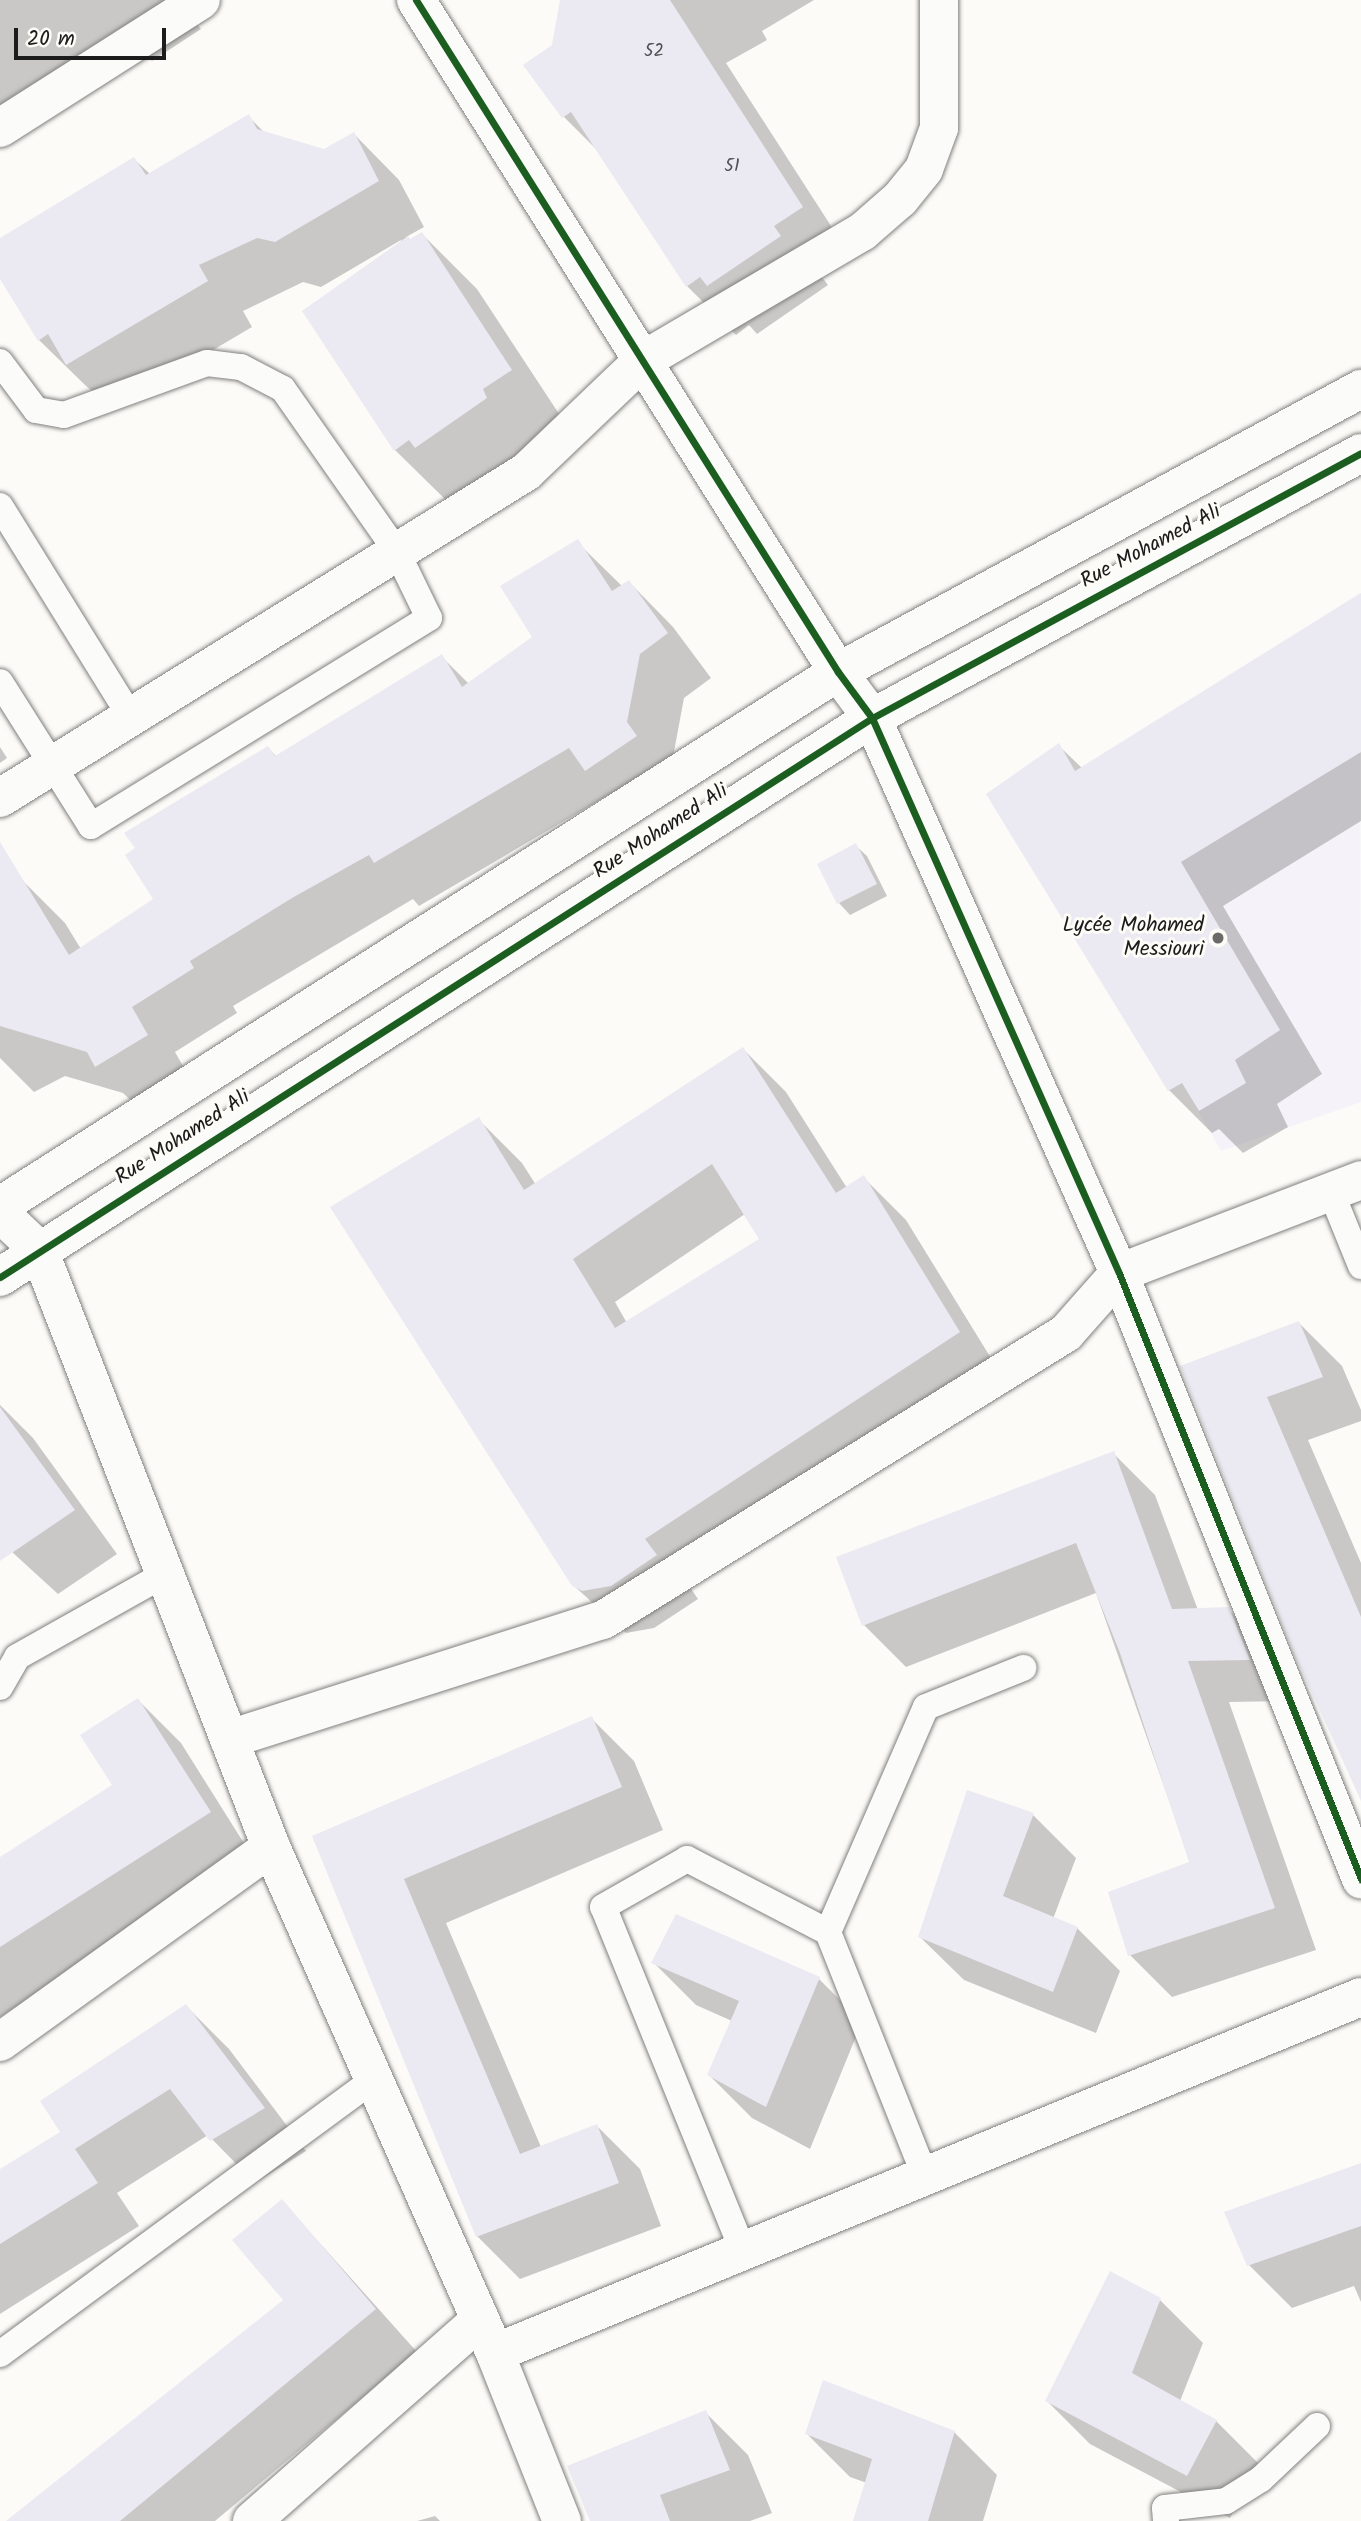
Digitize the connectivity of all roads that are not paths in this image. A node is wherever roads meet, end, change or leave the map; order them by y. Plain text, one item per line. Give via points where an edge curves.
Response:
1 (201, 0) edge
2 (416, 0) edge
3 (939, 0) edge
4 (0, 128) edge
5 (642, 361) junction
6 (0, 362) edge
7 (1361, 389) edge
8 (1361, 453) edge
9 (0, 506) edge
10 (397, 552) junction
11 (838, 672) junction
12 (0, 682) edge
13 (131, 717) junction
14 (872, 718) junction
15 (50, 767) junction
16 (0, 798) edge
17 (1346, 1186) edge
18 (0, 1206) edge
19 (0, 1213) edge
20 (39, 1250) junction
21 (1361, 1266) edge
22 (1119, 1273) junction
23 (0, 1277) edge
24 (165, 1574) junction
25 (9, 1656) edge
26 (1023, 1668) dead end
27 (0, 1687) edge
28 (229, 1738) junction
29 (271, 1847) junction
30 (1361, 1879) edge
31 (828, 1932) junction
32 (1361, 1997) edge
33 (0, 2042) edge
34 (371, 2081) junction
35 (925, 2176) junction
36 (743, 2251) junction
37 (487, 2336) junction
38 (0, 2354) edge
39 (1317, 2426) dead end
40 (252, 2521) edge
41 (562, 2521) edge
42 (1166, 2521) edge

1 - 4 street
2 - 5 street
3 - 5 street via 939,128 924,169 900,199 862,232
5 - 10 street via 526,472
5 - 11 street
6 - 10 lane via 36,410 64,415 207,363 241,367 283,389
7 - 11 street
8 - 14 street, Rue Mohamed Ali
9 - 13 lane
10 - 13 street
10 - 15 lane via 429,618 92,826
11 - 14 street
11 - 18 street
12 - 15 lane
13 - 15 street
14 - 20 street, Rue Mohamed Ali
14 - 22 street
15 - 16 street
17 - 21 lane
17 - 22 street
19 - 20 street
20 - 23 street, Rue Mohamed Ali
20 - 24 street
22 - 28 street via 1066,1333 603,1620
22 - 30 street
24 - 25 lane
24 - 28 street
25 - 27 lane
26 - 31 lane via 926,1707
28 - 29 street
29 - 33 street
29 - 34 street
31 - 35 lane
31 - 36 lane via 687,1859 603,1907
32 - 35 street
34 - 37 street
34 - 38 lane
35 - 36 street
36 - 37 street
37 - 40 street
37 - 41 street
39 - 42 lane via 1261,2479 1226,2501 1165,2508

